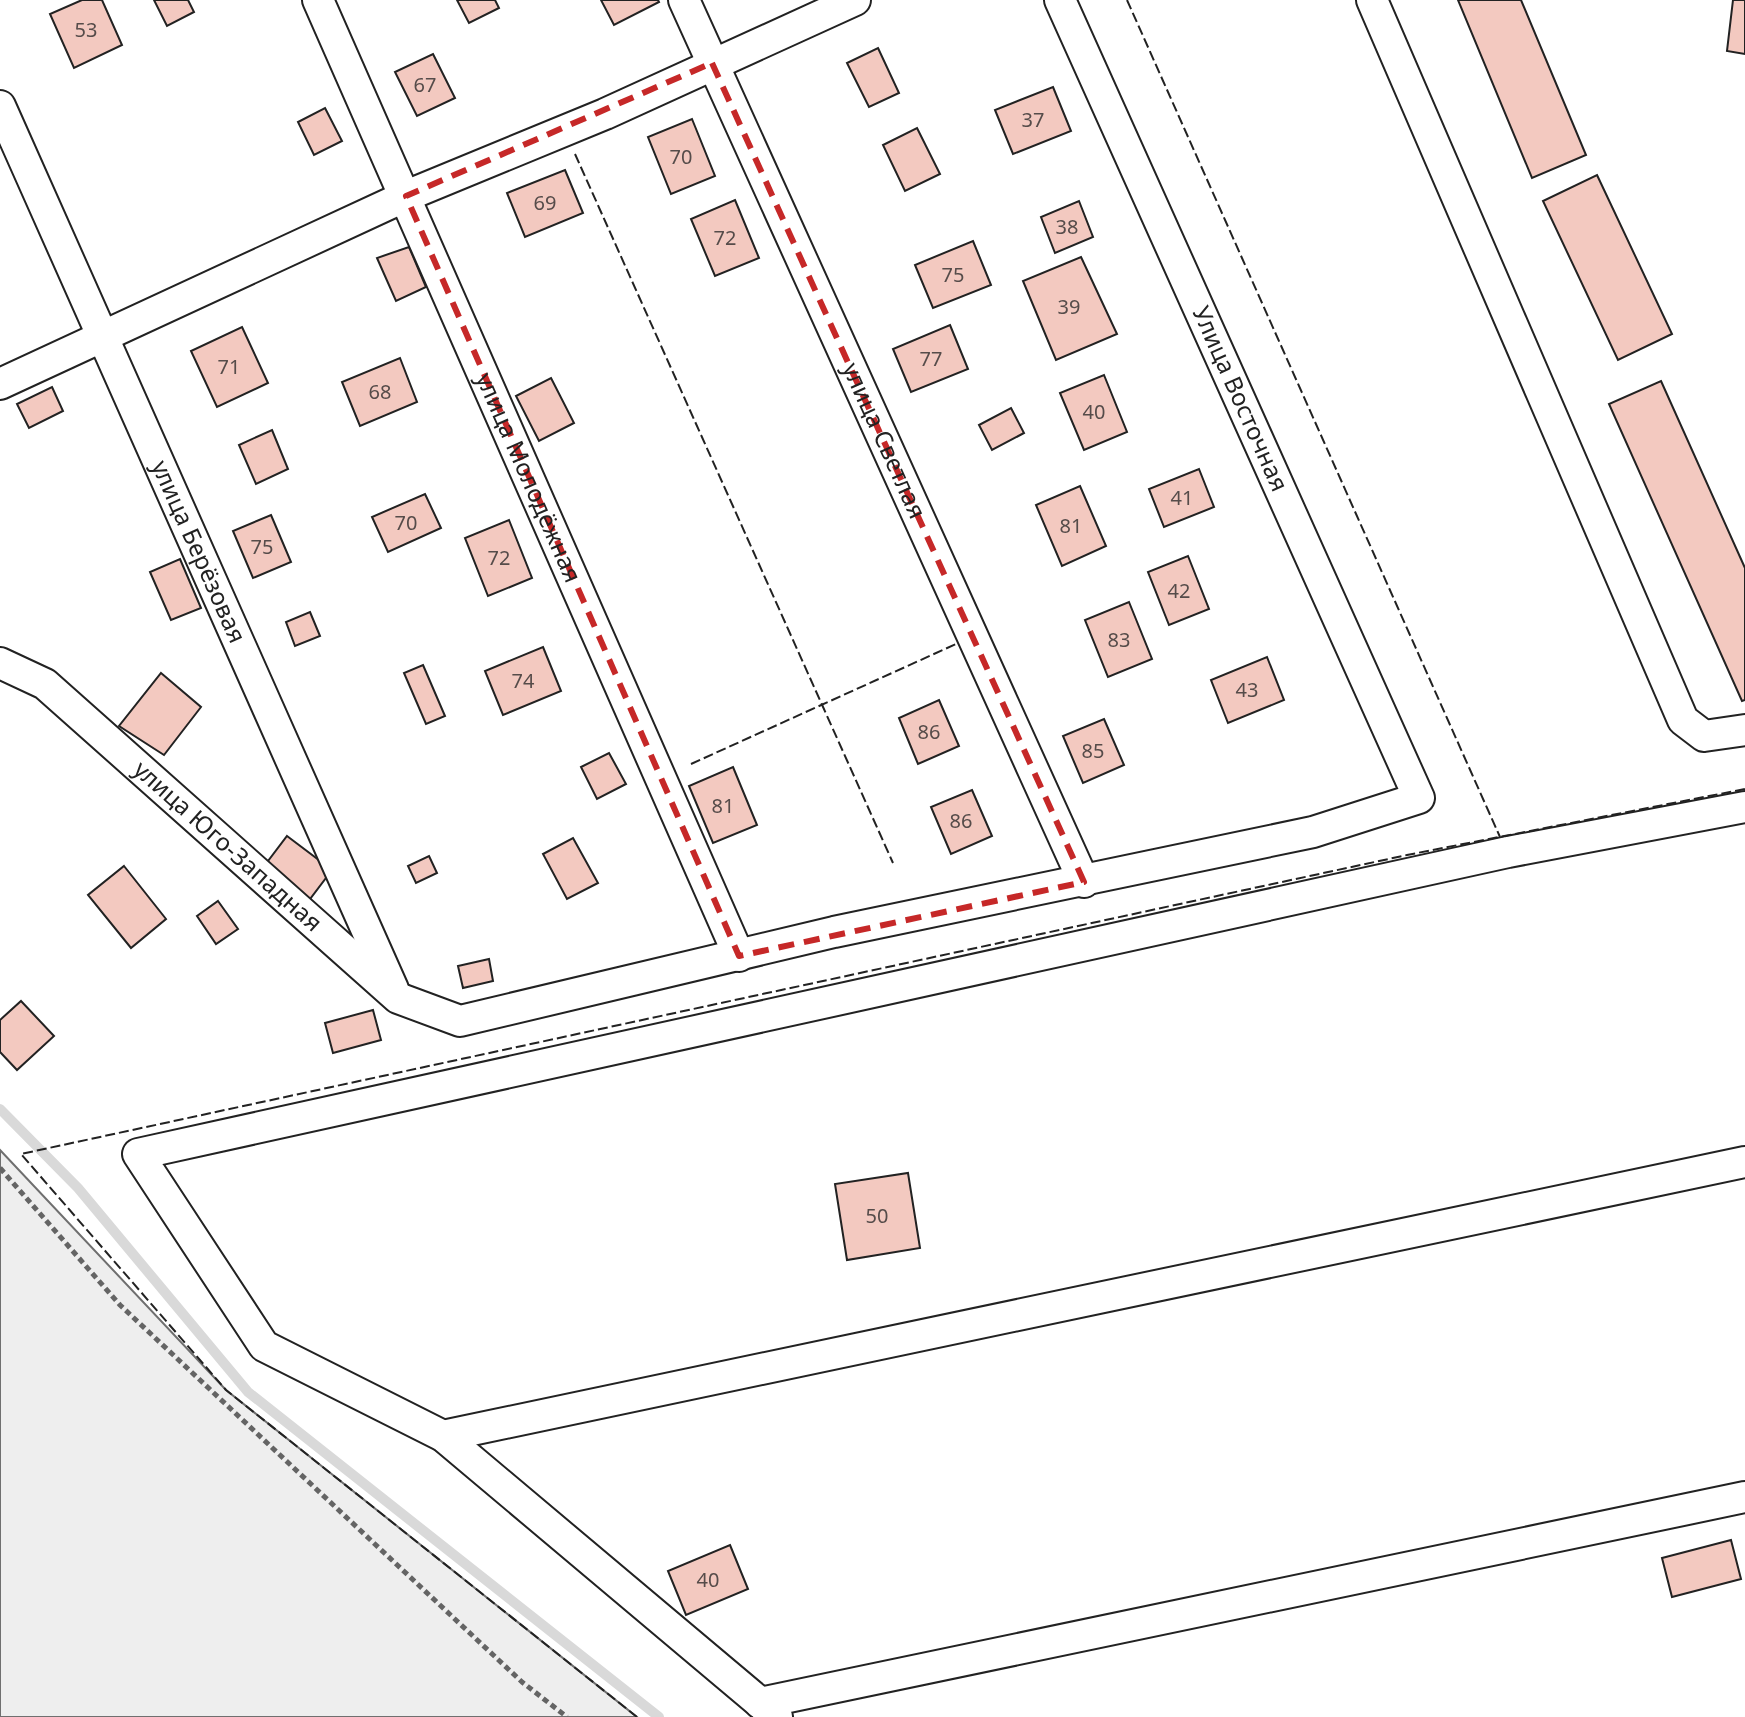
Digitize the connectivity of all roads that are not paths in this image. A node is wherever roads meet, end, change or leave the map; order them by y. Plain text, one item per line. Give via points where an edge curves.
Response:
1 (318, 0) edge
2 (684, 0) edge
3 (855, 0) edge
4 (1060, 0) edge
5 (1372, 0) edge
6 (712, 63) junction
7 (0, 106) edge
8 (406, 196) junction
9 (102, 335) junction
10 (0, 384) edge
11 (0, 663) edge
12 (1745, 730) edge
13 (1745, 807) edge
14 (1084, 882) junction
15 (739, 956) junction
16 (398, 998) junction
17 (1745, 1162) edge
18 (443, 1436) junction
19 (1745, 1497) edge
20 (769, 1710) edge

1 - 8 street, улица Молодёжная
2 - 6 street, улица Светлая
3 - 6 street
4 - 14 street, Улица Восточная via 1419,798 1313,832
5 - 12 street via 1683,720 1704,736
6 - 8 street via 605,114
6 - 14 street, улица Светлая
7 - 9 street, улица Берёзовая
8 - 9 street
8 - 15 street, улица Молодёжная
9 - 10 street
9 - 16 street, улица Берёзовая
11 - 16 street, улица Юго-Западная via 45,684
13 - 18 street via 1508,852 138,1154 264,1346
14 - 15 street
15 - 16 street, улица Юго-Западная via 460,1021
17 - 18 street
18 - 20 street
19 - 20 street

